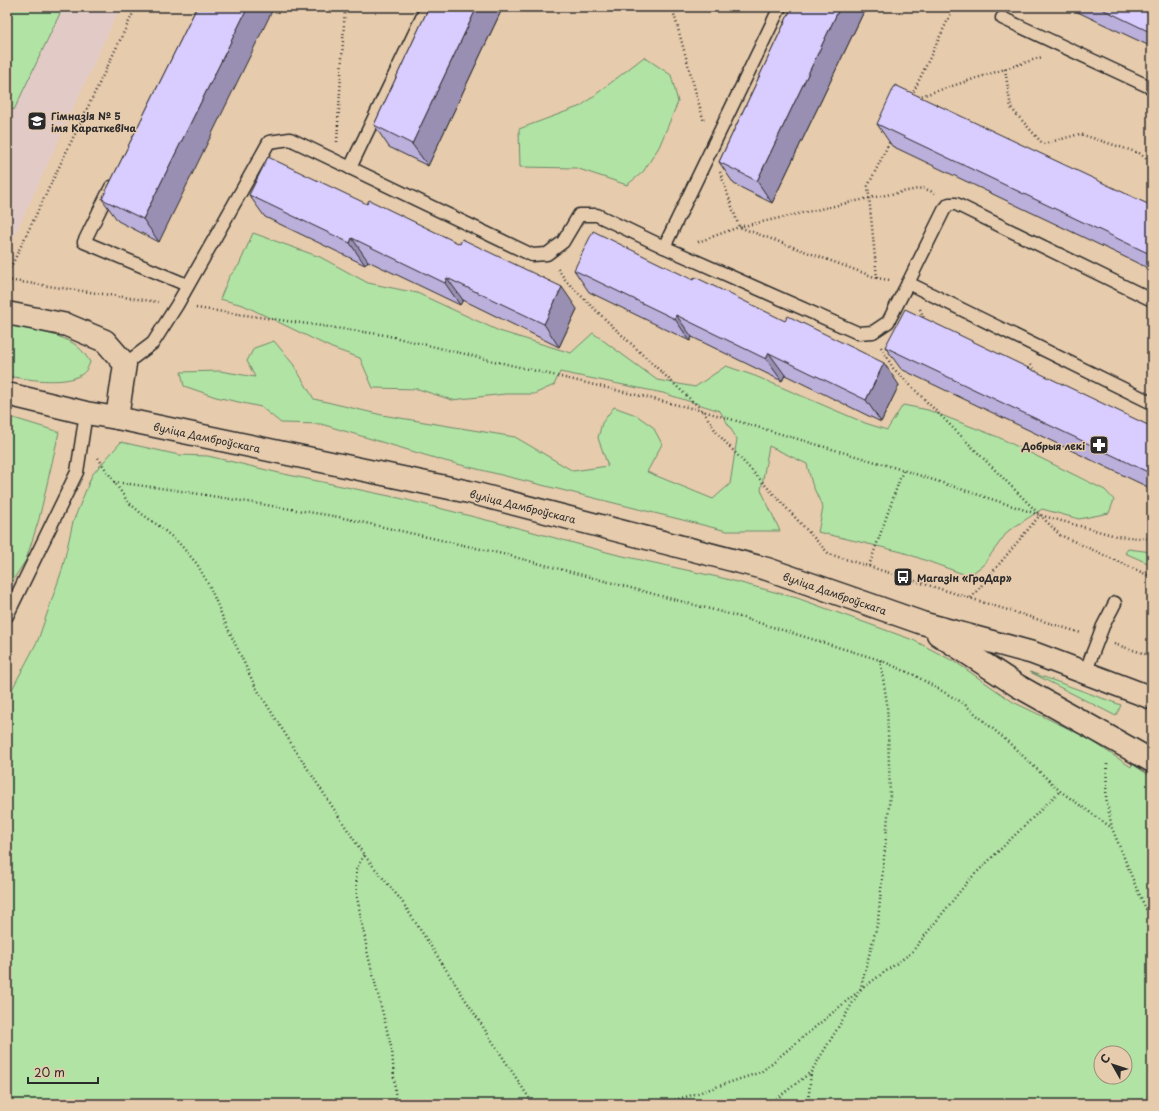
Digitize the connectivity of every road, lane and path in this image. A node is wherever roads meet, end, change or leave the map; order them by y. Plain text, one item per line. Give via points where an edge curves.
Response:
1 (136, 7) edge
2 (345, 7) edge
3 (427, 7) edge
4 (672, 7) edge
5 (780, 7) edge
6 (954, 7) edge
7 (1002, 18) dead end
8 (1069, 49) junction
9 (1005, 69) junction
10 (1152, 88) edge
11 (894, 133) edge
12 (712, 147) junction
13 (336, 160) junction
14 (1152, 162) edge
15 (350, 168) junction
16 (116, 178) edge
17 (870, 198) junction
18 (949, 204) junction
19 (739, 227) junction
20 (669, 249) junction
21 (547, 254) junction
22 (7, 275) edge
23 (877, 278) junction
24 (7, 280) edge
25 (908, 284) junction
26 (187, 285) junction
27 (1152, 300) edge
28 (177, 305) junction
29 (7, 313) edge
30 (926, 323) edge
31 (873, 332) junction
32 (125, 364) junction
33 (7, 394) edge
34 (1152, 403) edge
35 (703, 411) junction
36 (86, 413) junction
37 (117, 418) junction
38 (83, 437) junction
39 (904, 470) junction
40 (114, 482) junction
41 (1040, 514) junction
42 (1152, 539) edge
43 (869, 566) junction
44 (1152, 577) edge
45 (971, 598) junction
46 (1115, 603) dead end
47 (7, 616) edge
48 (922, 623) junction
49 (1098, 639) junction
50 (1033, 653) junction
51 (1152, 656) edge
52 (880, 660) junction
53 (1085, 673) junction
54 (1022, 689) junction
55 (1152, 698) edge
56 (1152, 761) edge
57 (1108, 764) dead end
58 (1060, 791) junction
59 (1112, 828) junction
60 (364, 855) junction
61 (1152, 922) edge
62 (860, 990) junction
63 (811, 1072) junction
64 (396, 1104) edge
65 (533, 1104) edge
66 (659, 1104) edge
67 (770, 1104) edge
68 (808, 1104) edge

1 - 22 path
2 - 13 path
3 - 15 lane
4 - 12 path
5 - 12 lane
6 - 9 path via 910,100
7 - 8 lane
8 - 9 path
8 - 10 lane
9 - 14 path via 1011,108 1043,144 1080,134 1139,153
11 - 17 path via 868,186
12 - 19 path
12 - 20 lane
13 - 15 lane
13 - 26 lane via 290,139 269,142
15 - 21 lane via 532,255
16 - 26 lane via 84,242
17 - 18 path via 923,188 941,195
17 - 19 path
17 - 23 path
18 - 25 lane
18 - 27 lane via 956,204
19 - 20 path
19 - 23 path
20 - 21 lane via 597,215 579,215 563,242
20 - 31 lane via 858,333
21 - 35 path via 566,281
23 - 25 path
24 - 28 path
25 - 30 path
25 - 31 lane via 888,322
25 - 34 lane
26 - 28 lane
28 - 32 lane via 153,343
28 - 35 path via 385,334
29 - 32 main road via 67,325 105,341
31 - 41 path via 893,368
32 - 37 main road
33 - 36 main road, вуліца Дамброўскага
35 - 39 path
35 - 43 path via 717,433 829,554
36 - 37 main road, вуліца Дамброўскага
36 - 38 lane
37 - 48 main road, вуліца Дамброўскага via 469,492 767,569
38 - 40 path
38 - 47 lane via 77,472
39 - 41 path
39 - 43 path
40 - 52 path via 339,517 507,555 740,617
40 - 60 path via 128,502 178,542 197,564 255,686
41 - 42 path via 1116,536
41 - 44 path via 1060,535
41 - 45 path
43 - 45 path
45 - 49 path
46 - 49 lane
48 - 50 main road, вуліца Дамброўскага
48 - 54 main road, вуліца Дамброўскага
49 - 51 path
49 - 53 lane
50 - 53 main road, вуліца Дамброўскага
50 - 54 main road via 1022,661 1016,674
52 - 58 path via 914,674 963,703
52 - 62 path via 887,703 890,795 878,921
53 - 55 main road, вуліца Дамброўскага
54 - 56 main road, вуліца Дамброўскага
57 - 59 path via 1106,798
58 - 59 path
58 - 62 path via 969,880 911,954
59 - 61 path
60 - 64 path via 356,870 357,897 368,955 392,1050
60 - 65 path via 400,900
62 - 63 path
62 - 66 path via 761,1072
63 - 67 path
63 - 68 path

